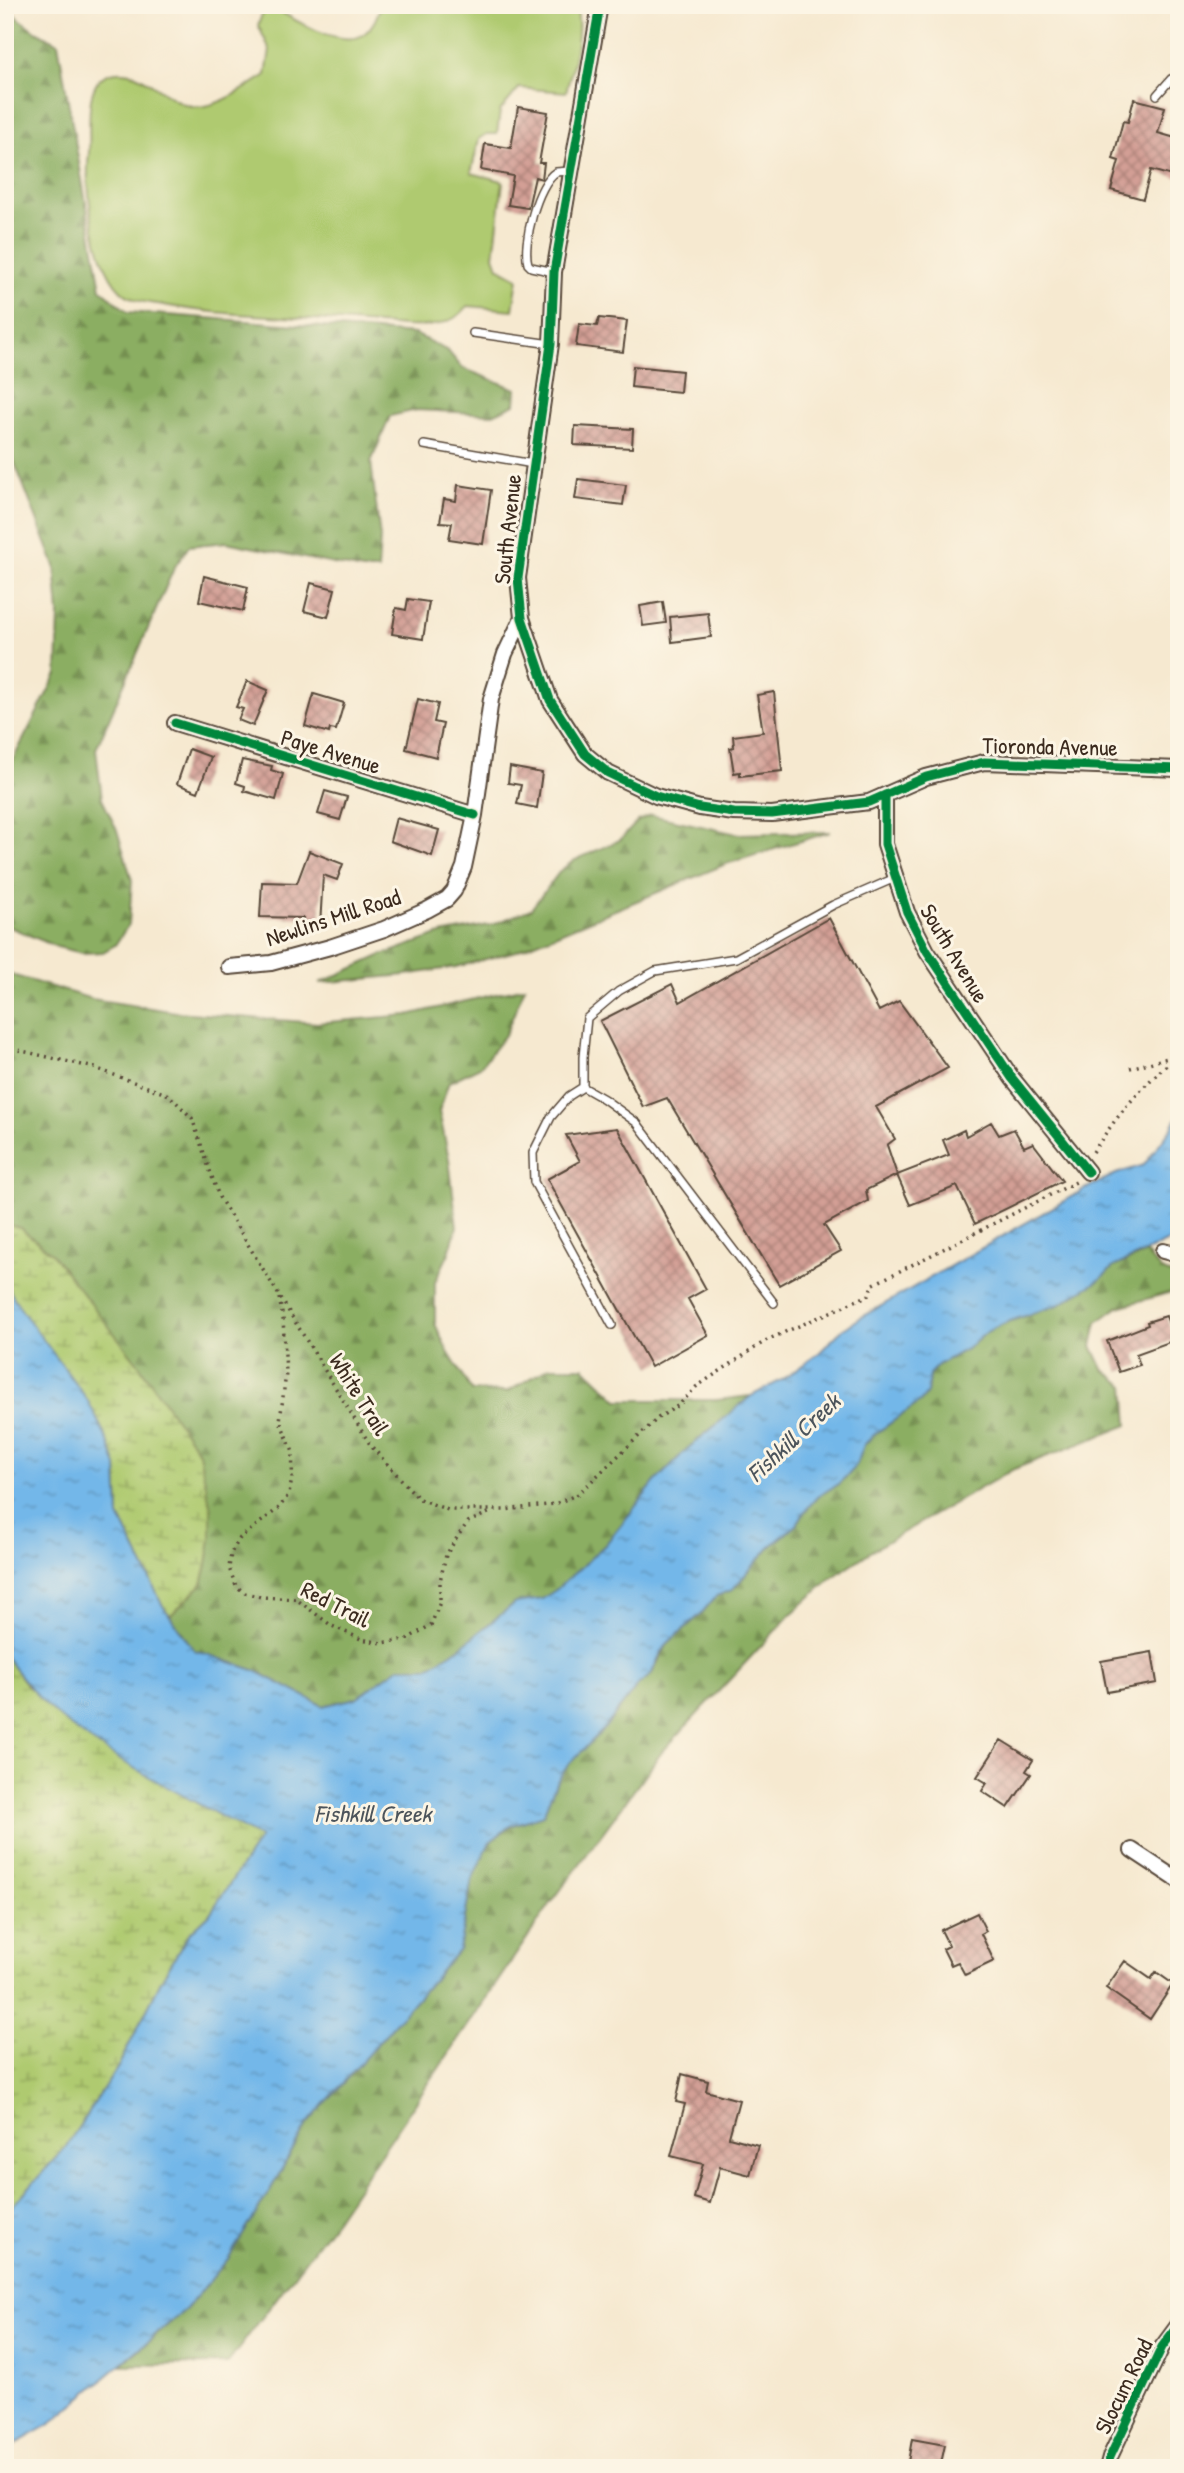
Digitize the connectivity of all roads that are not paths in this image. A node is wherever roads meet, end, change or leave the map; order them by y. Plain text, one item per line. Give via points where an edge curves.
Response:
1 (600, 5) edge
2 (1179, 76) edge
3 (1157, 95) dead end
4 (570, 171) junction
5 (554, 272) junction
6 (473, 333) dead end
7 (551, 344) junction
8 (424, 445) dead end
9 (533, 464) junction
10 (522, 618) junction
11 (175, 723) dead end
12 (1179, 769) edge
13 (885, 795) junction
14 (475, 815) junction
15 (895, 878) junction
16 (229, 967) dead end
17 (583, 1087) junction
18 (1084, 1173) road end
19 (1163, 1251) dead end
20 (1179, 1255) edge
21 (774, 1304) dead end
22 (612, 1325) dead end
23 (1132, 1850) dead end
24 (1179, 1881) edge
25 (1179, 2324) edge
26 (1107, 2468) edge

1 - 4 street, South Avenue
2 - 3 lane
4 - 5 street, South Avenue
4 - 5 lane via 556,172 545,183 528,244 528,264
5 - 7 street, South Avenue
6 - 7 lane
7 - 9 street, South Avenue
8 - 9 lane
9 - 10 street, South Avenue via 518,578
10 - 13 street, South Avenue via 550,700 585,754 608,773 656,796 734,813 772,814 869,802
10 - 14 street, Newlins Mill Road via 491,698
11 - 14 street, Paye Avenue
12 - 13 street, Tioronda Avenue via 984,762 926,777
13 - 15 street, South Avenue via 885,844
14 - 16 street, Newlins Mill Road via 464,867 447,899 384,929 330,947 271,963
15 - 17 lane via 832,905 736,958 655,971 620,991 587,1018
15 - 18 street, South Avenue via 927,951 1012,1078
17 - 21 lane via 637,1123
17 - 22 lane via 551,1117 533,1153 534,1182
19 - 20 street
23 - 24 street
25 - 26 street, Slocum Road via 1162,2347

